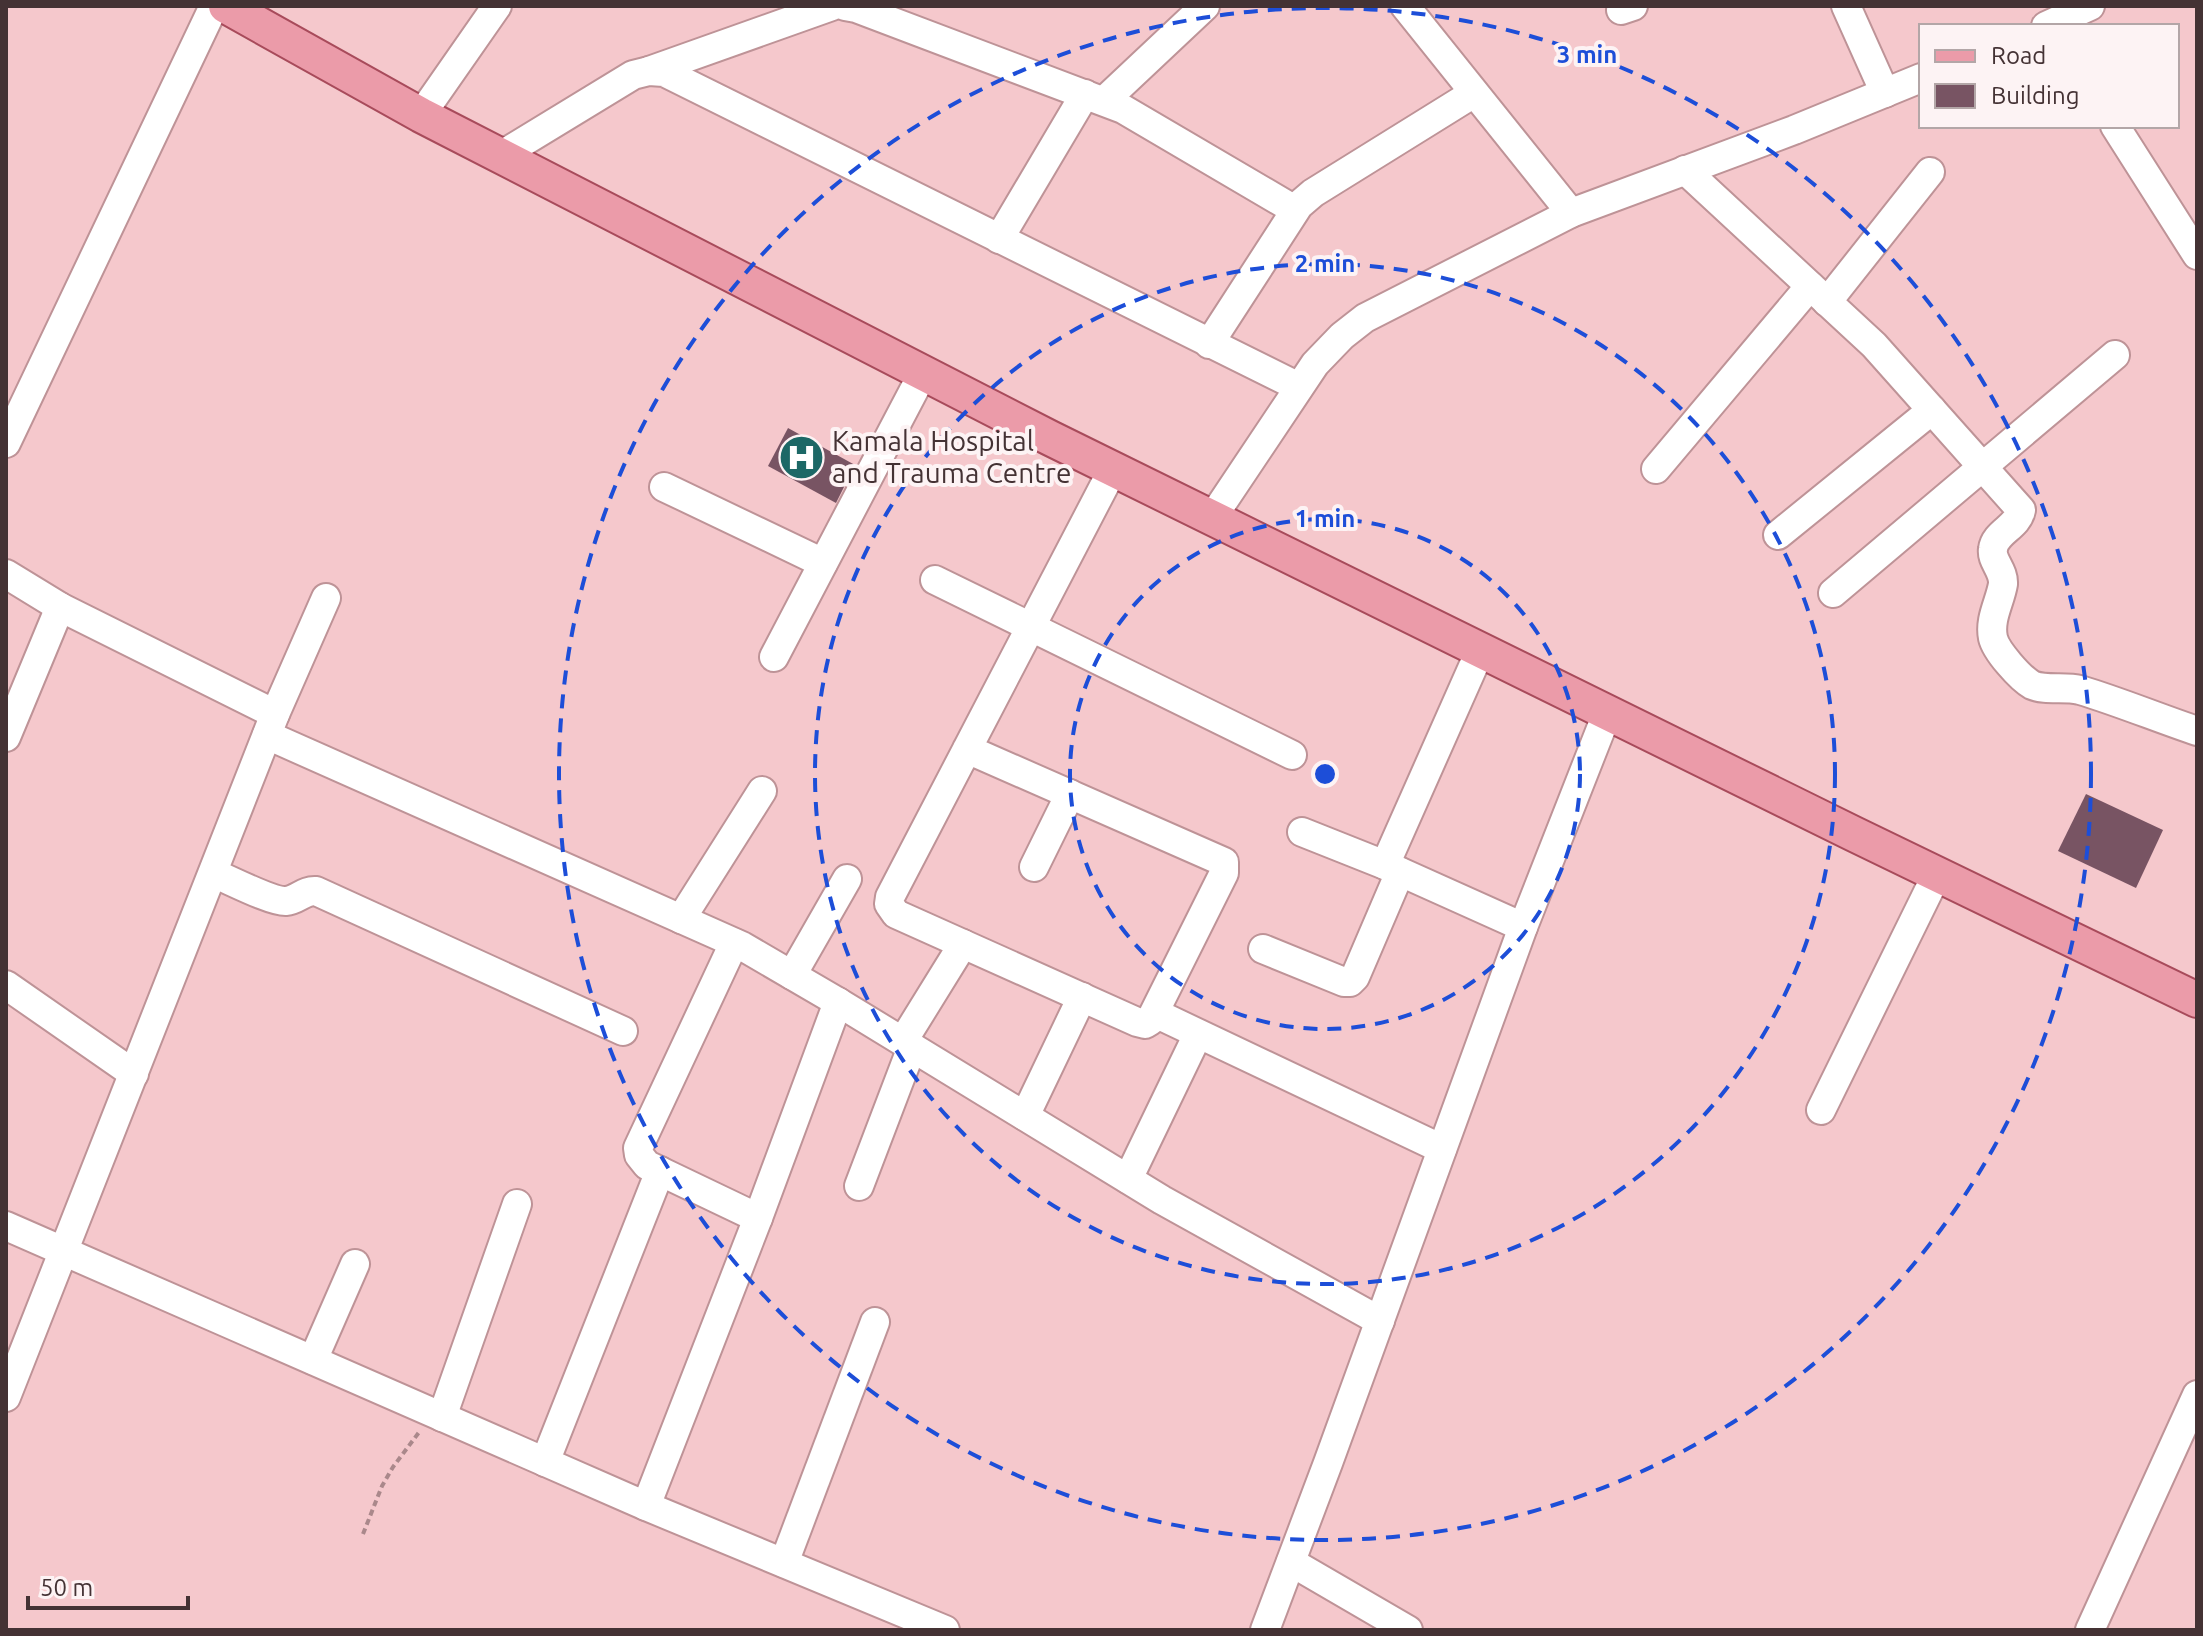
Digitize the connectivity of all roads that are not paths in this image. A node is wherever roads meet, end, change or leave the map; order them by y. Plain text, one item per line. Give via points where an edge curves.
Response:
1 (214, 6) edge
2 (226, 6) edge
3 (497, 6) edge
4 (832, 6) edge
5 (845, 6) edge
6 (1205, 6) edge
7 (1405, 6) edge
8 (1846, 6) edge
9 (2090, 6) edge
10 (267, 16) edge
11 (2051, 24) edge
12 (649, 71) junction
13 (1919, 79) edge
14 (1474, 93) junction
15 (1885, 93) junction
16 (1095, 97) junction
17 (421, 115) junction
18 (2116, 128) edge
19 (500, 156) junction
20 (1685, 170) junction
21 (1930, 172) dead end
22 (1295, 210) junction
23 (1571, 213) junction
24 (999, 239) junction
25 (2197, 255) edge
26 (1819, 294) junction
27 (1209, 344) junction
28 (2115, 355) dead end
29 (923, 373) junction
30 (1299, 387) junction
31 (1932, 410) junction
32 (6, 443) edge
33 (1982, 468) junction
34 (1113, 469) junction
35 (1656, 469) dead end
36 (664, 487) dead end
37 (1212, 518) junction
38 (1778, 535) dead end
39 (823, 563) junction
40 (6, 574) edge
41 (935, 580) dead end
42 (1833, 593) dead end
43 (326, 598) dead end
44 (60, 607) junction
45 (1032, 627) junction
46 (1480, 651) junction
47 (774, 657) dead end
48 (1608, 711) junction
49 (271, 724) junction
50 (2197, 731) edge
51 (6, 737) edge
52 (967, 749) junction
53 (1292, 755) dead end
54 (762, 791) dead end
55 (1070, 794) junction
56 (1302, 832) dead end
57 (1034, 867) dead end
58 (1393, 869) junction
59 (213, 873) junction
60 (1937, 874) junction
61 (847, 879) dead end
62 (681, 919) junction
63 (1523, 927) junction
64 (734, 943) junction
65 (963, 944) junction
66 (1263, 949) dead end
67 (792, 975) junction
68 (6, 985) edge
69 (1082, 997) junction
70 (2197, 1000) edge
71 (838, 1002) junction
72 (1155, 1013) junction
73 (623, 1031) dead end
74 (1198, 1034) junction
75 (908, 1044) junction
76 (134, 1074) junction
77 (1821, 1110) dead end
78 (1025, 1116) junction
79 (1442, 1149) junction
80 (660, 1171) junction
81 (1128, 1179) junction
82 (859, 1186) dead end
83 (517, 1204) dead end
84 (758, 1218) junction
85 (6, 1226) edge
86 (63, 1251) junction
87 (355, 1264) dead end
88 (1380, 1321) junction
89 (875, 1322) dead end
90 (313, 1360) junction
91 (2197, 1395) edge
92 (6, 1397) edge
93 (438, 1415) junction
94 (545, 1462) junction
95 (646, 1506) junction
96 (1291, 1562) junction
97 (784, 1563) junction
98 (945, 1630) edge
99 (1265, 1630) edge
100 (1408, 1630) edge
101 (2090, 1630) edge

1 - 32 street
2 - 10 main road
3 - 17 street
4 - 12 street
5 - 16 street
6 - 16 street
7 - 14 street
8 - 15 street
9 - 11 street
10 - 17 main road
12 - 19 street via 633,75
12 - 24 street via 664,72
13 - 15 street
14 - 22 street via 1313,193
14 - 23 street
15 - 20 street
16 - 22 street
16 - 24 street
17 - 19 main road
18 - 25 street
19 - 29 main road
20 - 23 street
20 - 26 street
21 - 26 street
22 - 27 street
23 - 30 street via 1365,318 1333,345
24 - 27 street
26 - 31 street
26 - 35 street
27 - 30 street
28 - 33 street
29 - 34 main road
29 - 39 street
30 - 37 street
31 - 33 street
31 - 38 street
33 - 42 street
33 - 50 street via 2021,510 1993,546 2003,584 1993,637 2015,671 2036,687 2079,690
34 - 37 main road
34 - 45 street
36 - 39 street
37 - 46 main road
39 - 47 street
40 - 44 street
41 - 45 street
43 - 49 street
44 - 49 street
44 - 51 street
45 - 52 street
45 - 53 street
46 - 48 main road
46 - 58 street
48 - 60 main road
48 - 63 street
49 - 59 street
49 - 62 street
52 - 55 street
52 - 65 street via 889,904 896,914
54 - 62 street
55 - 57 street
55 - 72 street via 1224,862 1224,873
56 - 58 street
58 - 63 street
58 - 66 street via 1350,982
59 - 73 street via 279,900 316,891
59 - 76 street
60 - 70 main road
60 - 77 street
61 - 67 street
62 - 64 street
63 - 79 street
64 - 67 street
64 - 80 street via 638,1148 642,1160
65 - 69 street
65 - 75 street
67 - 71 street
68 - 76 street
69 - 72 street via 1145,1024
69 - 78 street
71 - 75 street
71 - 84 street
72 - 74 street
74 - 79 street
74 - 81 street
75 - 78 street
75 - 82 street
76 - 86 street
78 - 81 street
79 - 88 street
80 - 84 street
80 - 94 street
81 - 88 street
83 - 93 street
84 - 95 street
85 - 86 street
86 - 90 street
86 - 92 street
87 - 90 street
88 - 96 street
89 - 97 street
90 - 93 street
91 - 101 street
93 - 94 street
94 - 95 street
95 - 97 street
96 - 99 street
96 - 100 street
97 - 98 street

